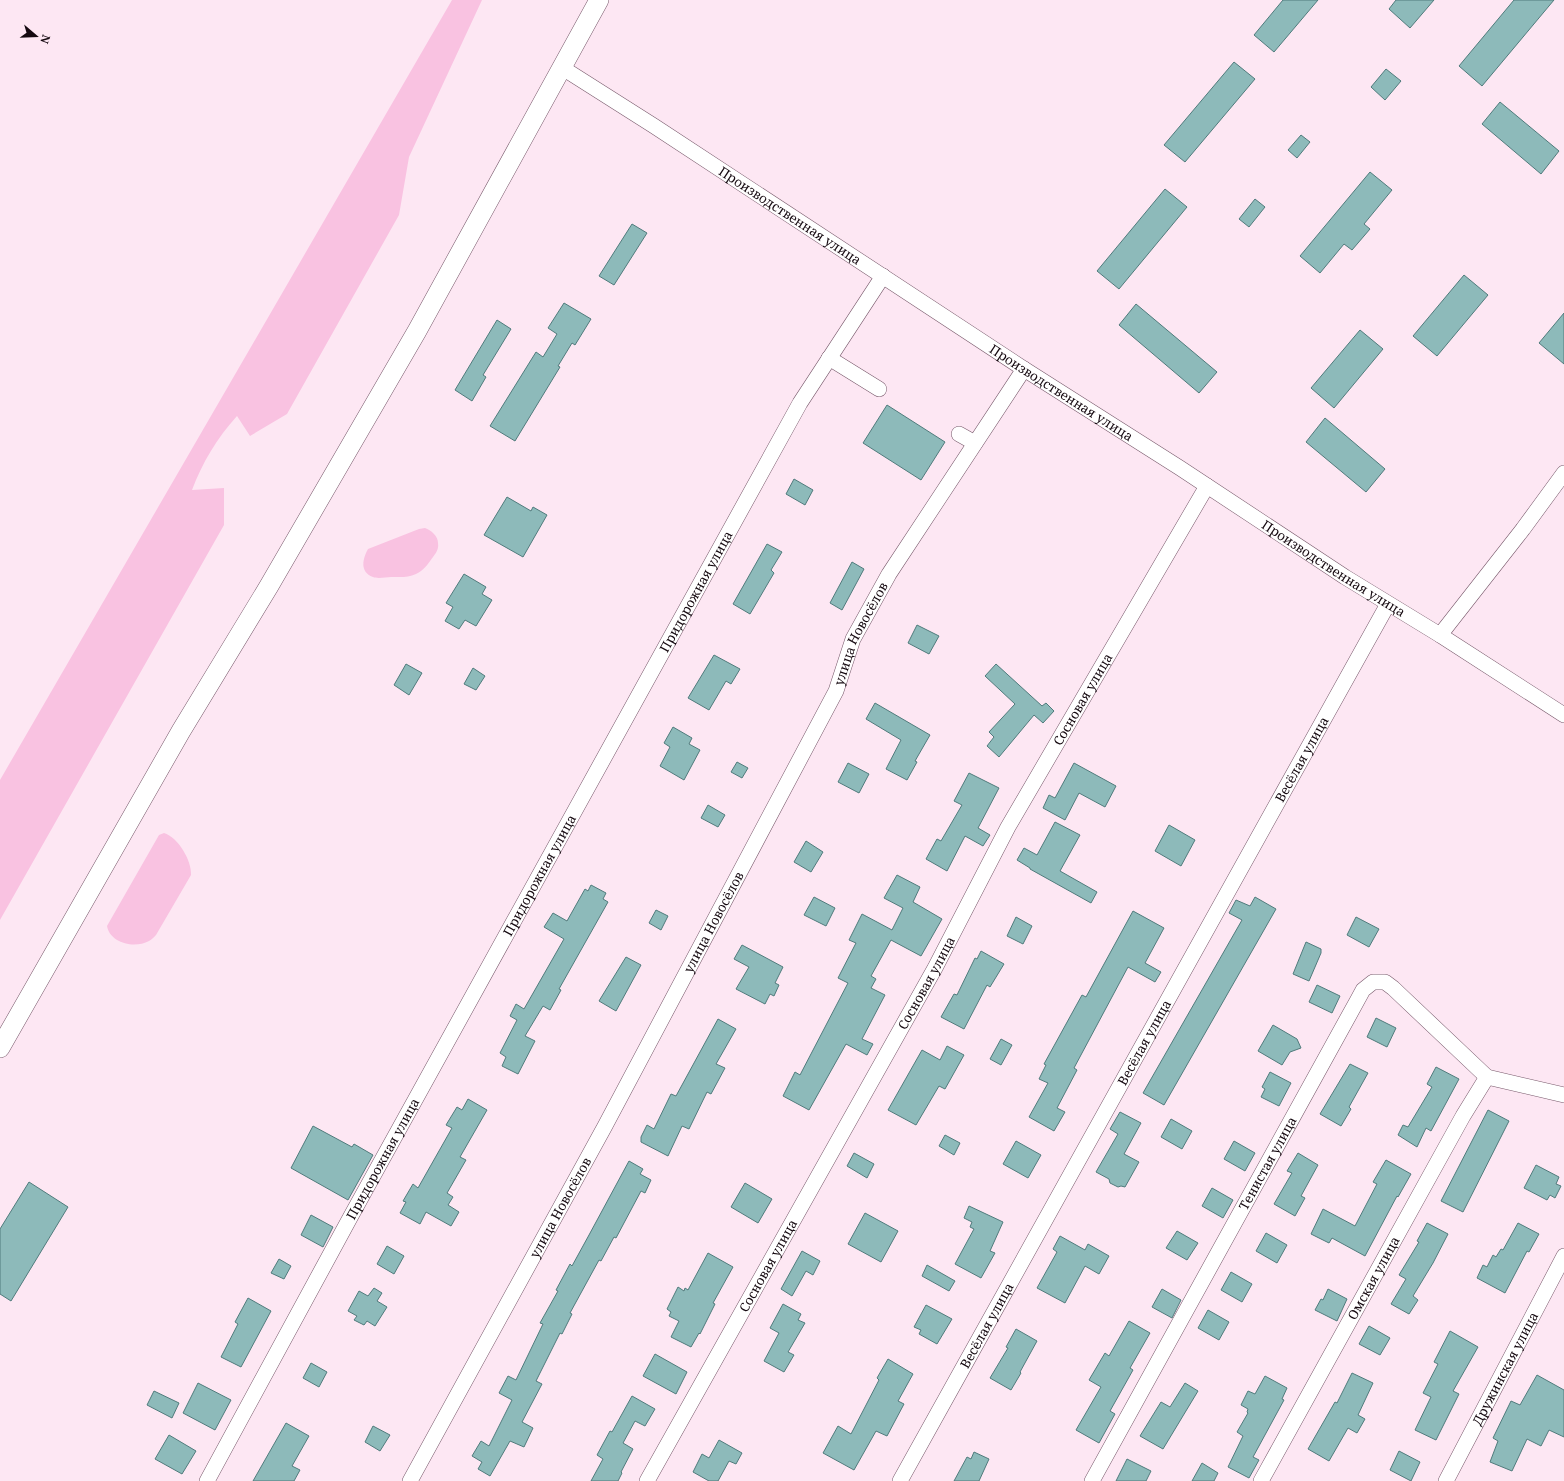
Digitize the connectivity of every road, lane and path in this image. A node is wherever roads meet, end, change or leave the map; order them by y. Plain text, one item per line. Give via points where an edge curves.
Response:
1 (599, 0) edge
2 (561, 67) junction
3 (883, 276) junction
4 (829, 358) junction
5 (1024, 369) junction
6 (879, 390) dead end
7 (959, 434) dead end
8 (974, 443) junction
9 (1564, 473) edge
10 (1207, 486) junction
11 (1388, 604) junction
12 (1440, 635) junction
13 (1564, 715) edge
14 (0, 1048) edge
15 (1487, 1077) junction
16 (1564, 1095) edge
17 (1564, 1256) edge
18 (207, 1481) edge
19 (410, 1481) edge
20 (647, 1481) edge
21 (900, 1481) edge
22 (1092, 1481) edge
23 (1261, 1481) edge
24 (1446, 1481) edge

1 - 2 main road
2 - 3 street, Производственная улица
2 - 14 main road via 417,331 269,586 181,731
3 - 4 street, Придорожная улица
3 - 5 street, Производственная улица
4 - 6 street
4 - 18 street, Придорожная улица via 788,424
5 - 8 street, улица Новосёлов
5 - 10 street, Производственная улица
7 - 8 street
8 - 19 street, улица Новосёлов via 889,574 853,639 836,691 605,1126
9 - 12 street
10 - 11 street, Производственная улица
10 - 20 street, Сосновая улица via 1008,827 935,968
11 - 12 street, Производственная улица
11 - 21 street, Весёлая улица
12 - 13 street, Производственная улица
15 - 16 street
15 - 22 street, Тенистая улица via 1385,982 1373,982 1363,990
15 - 23 street, Омская улица
17 - 24 street, Дружинская улица

